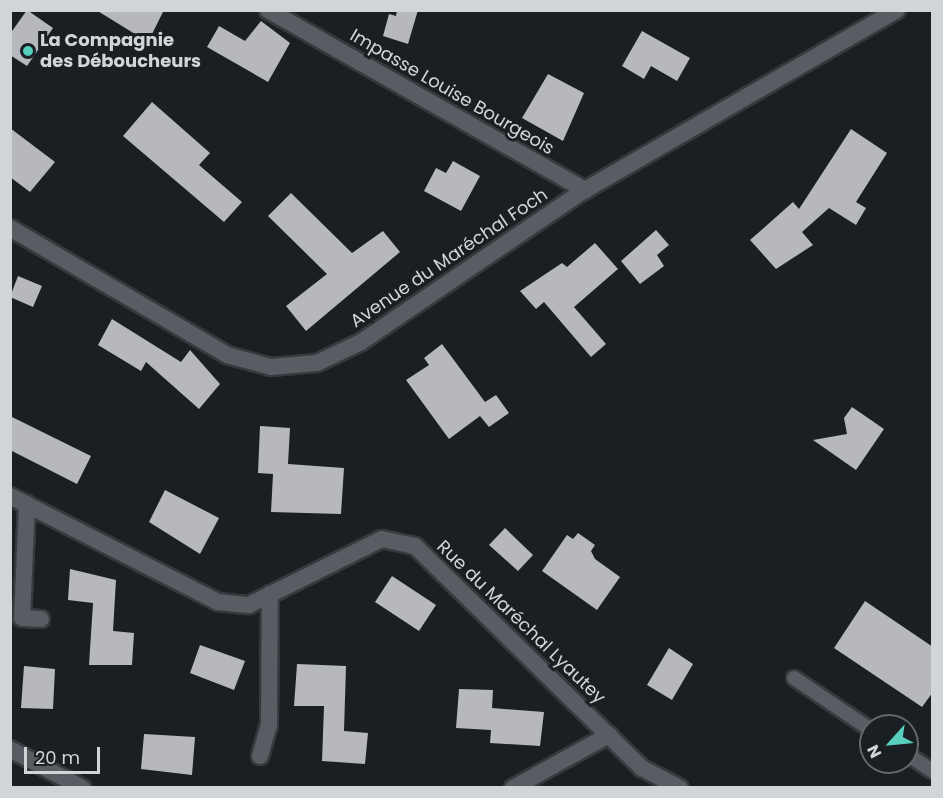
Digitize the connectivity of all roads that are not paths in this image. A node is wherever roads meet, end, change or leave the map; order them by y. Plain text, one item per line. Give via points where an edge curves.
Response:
1 (268, 10) edge
2 (897, 10) edge
3 (585, 190) junction
4 (10, 228) edge
5 (10, 496) edge
6 (27, 504) junction
7 (270, 594) junction
8 (41, 619) dead end
9 (794, 678) dead end
10 (859, 722) edge
11 (609, 735) junction
12 (10, 749) edge
13 (260, 756) dead end
14 (919, 762) edge
15 (933, 771) edge
16 (82, 788) edge
17 (513, 788) edge
18 (680, 788) edge

1 - 3 street, Impasse Louise Bourgeois
2 - 3 street, Avenue du Maréchal Foch
3 - 4 street, Avenue du Maréchal Foch via 361,342 317,363 270,367 227,355
5 - 6 street, Rue du Maréchal Lyautey
6 - 7 street, Rue du Maréchal Lyautey via 218,602 249,604
6 - 8 street via 22,618
7 - 11 street, Rue du Maréchal Lyautey via 382,539 415,546
7 - 13 street via 269,725
9 - 10 lane
11 - 17 street
11 - 18 street, Rue du Maréchal Lyautey via 642,768
12 - 16 street
14 - 15 lane

